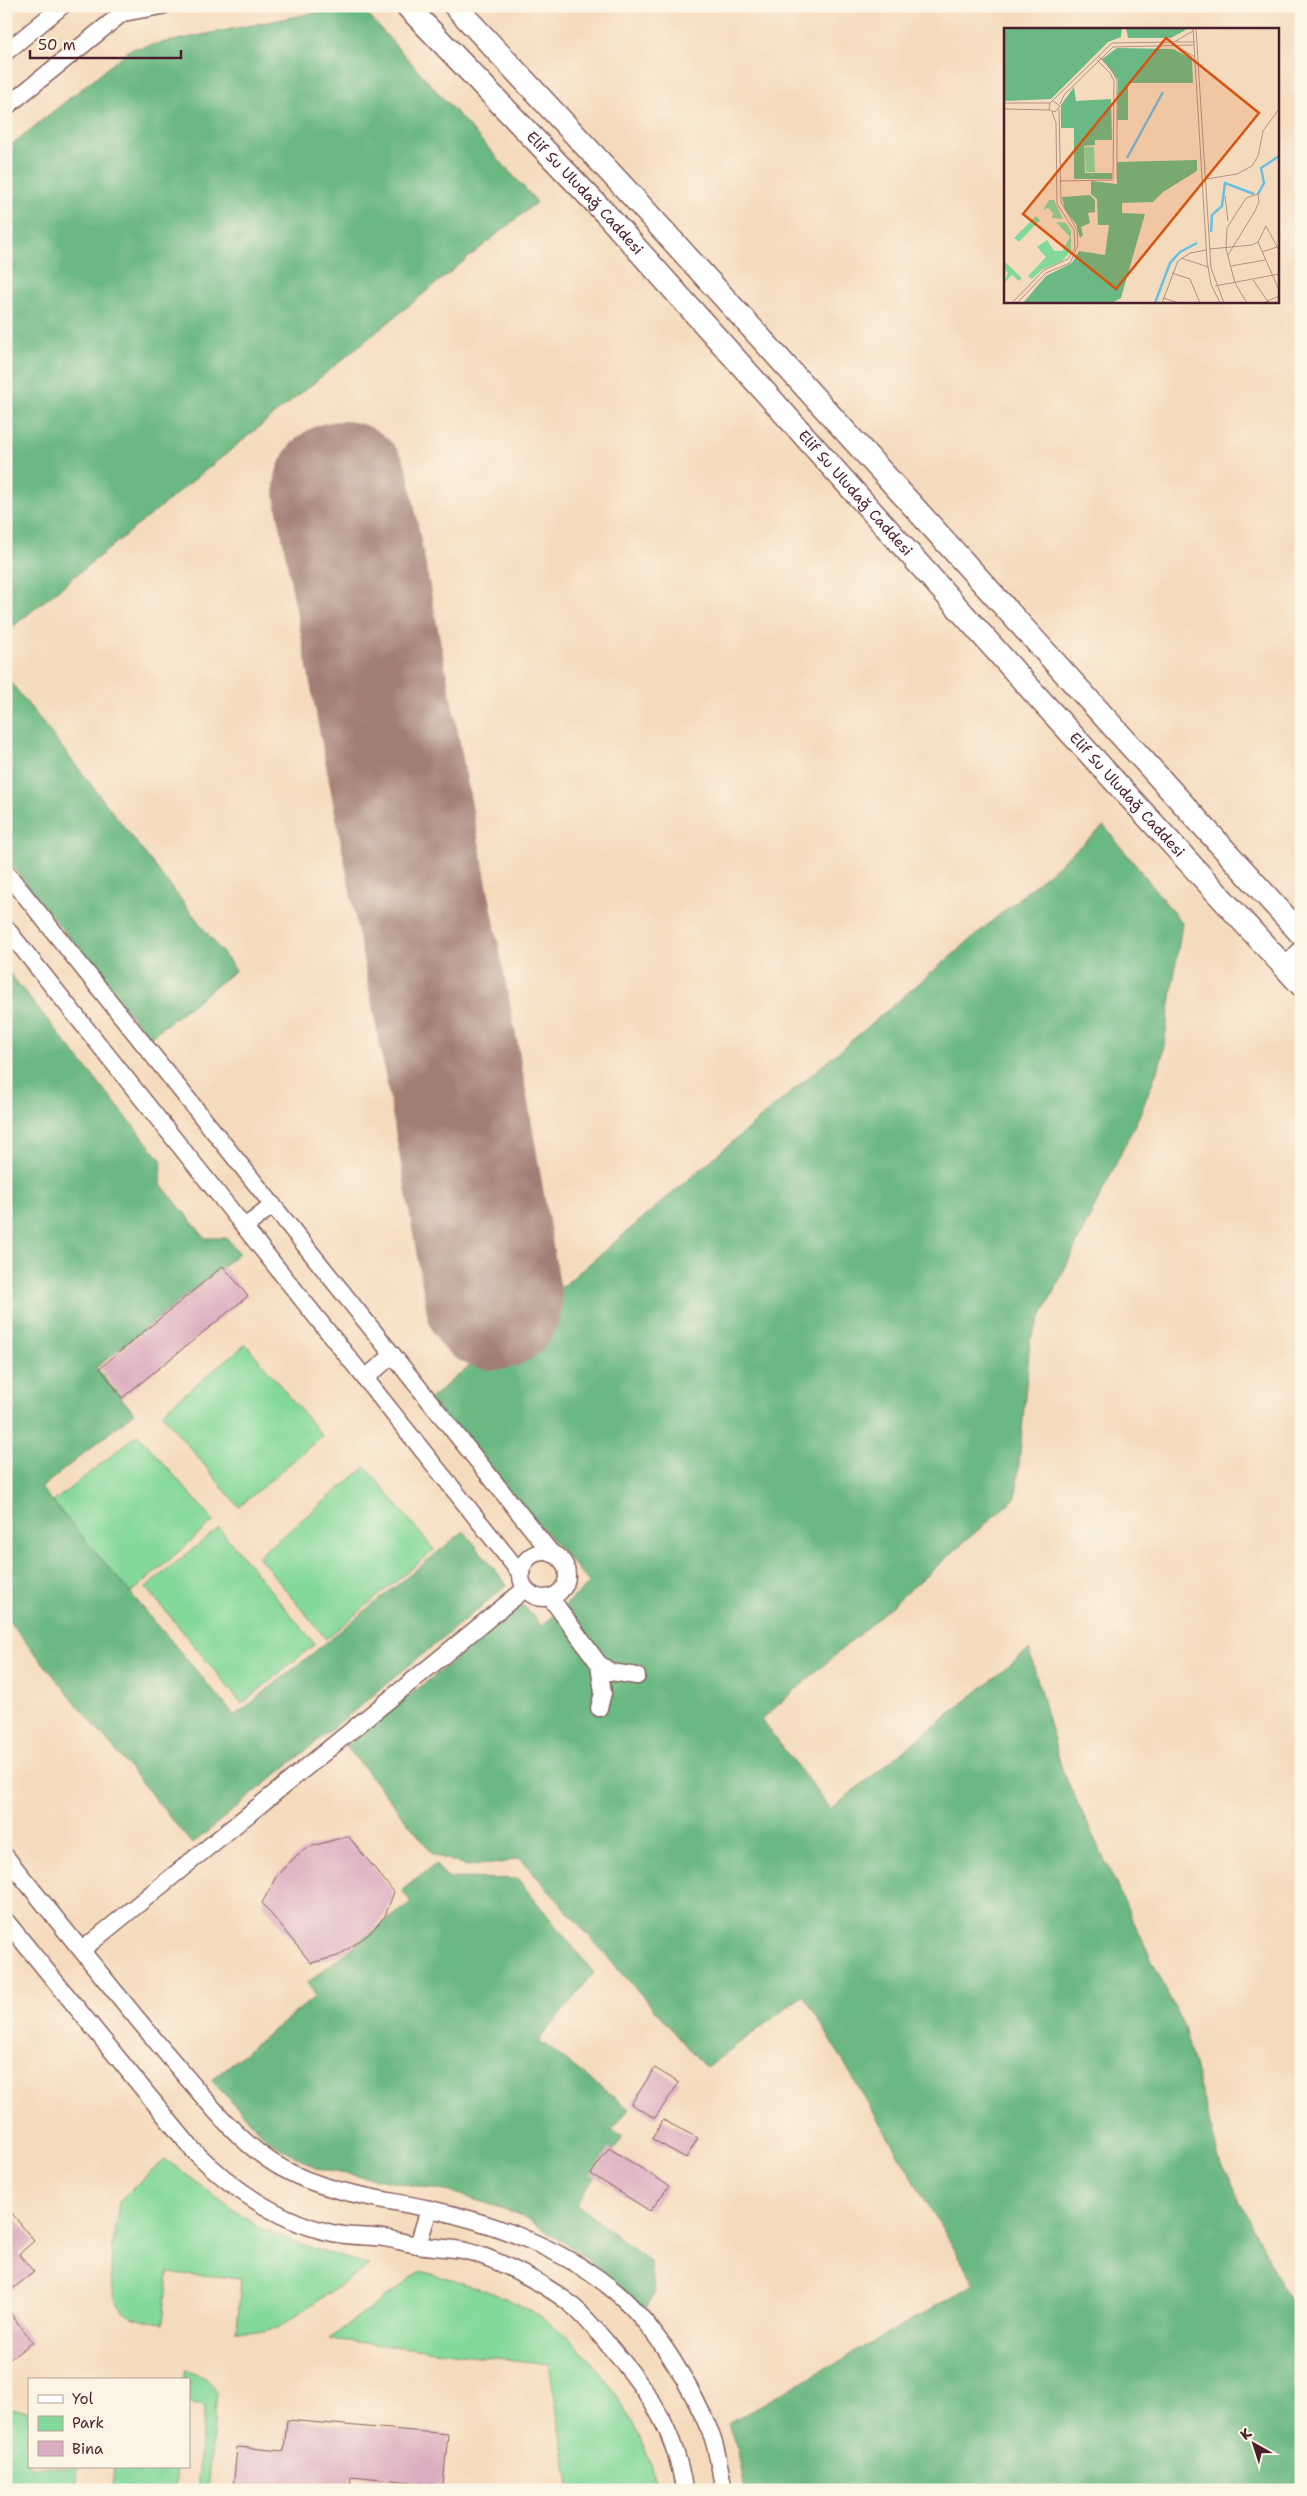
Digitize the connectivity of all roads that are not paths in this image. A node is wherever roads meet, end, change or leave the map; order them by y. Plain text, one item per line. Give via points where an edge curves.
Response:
1 (62, 6) edge
2 (162, 6) edge
3 (407, 6) edge
4 (455, 6) edge
5 (127, 10) edge
6 (6, 52) edge
7 (6, 107) edge
8 (6, 872) edge
9 (6, 928) edge
10 (1301, 934) edge
11 (1301, 949) edge
12 (1285, 967) junction
13 (1301, 985) edge
14 (273, 1205) junction
15 (245, 1227) junction
16 (393, 1355) junction
17 (365, 1378) junction
18 (552, 1554) junction
19 (523, 1582) junction
20 (550, 1597) junction
21 (599, 1664) junction
22 (637, 1676) dead end
23 (599, 1708) dead end
24 (6, 1857) edge
25 (6, 1921) edge
26 (82, 1950) junction
27 (430, 2209) junction
28 (418, 2246) junction
29 (684, 2490) edge
30 (724, 2490) edge

1 - 6 street
2 - 5 street
3 - 12 main road, Elif Su Uludağ Caddesi via 605,213 1035,694
4 - 10 main road via 632,196
5 - 7 street
8 - 14 street
9 - 15 street
11 - 12 street
12 - 13 main road, Elif Su Uludağ Caddesi
14 - 15 street
14 - 16 street
15 - 17 street
16 - 17 street
16 - 18 street
17 - 19 street
18 - 19 street via 532,1556 522,1567
18 - 20 street via 564,1563 567,1577 560,1591
19 - 20 street via 538,1597
19 - 26 street
20 - 21 street
21 - 22 street via 611,1672
21 - 23 street via 603,1693
24 - 26 street
25 - 28 street via 192,2148 219,2176 285,2219 332,2233 385,2238
26 - 27 street via 208,2101 260,2154 313,2184
27 - 28 street
27 - 30 street via 513,2233 562,2255 617,2293 655,2334 684,2380 712,2437
28 - 29 street via 466,2251 537,2283 575,2308 630,2369 649,2396 677,2453

